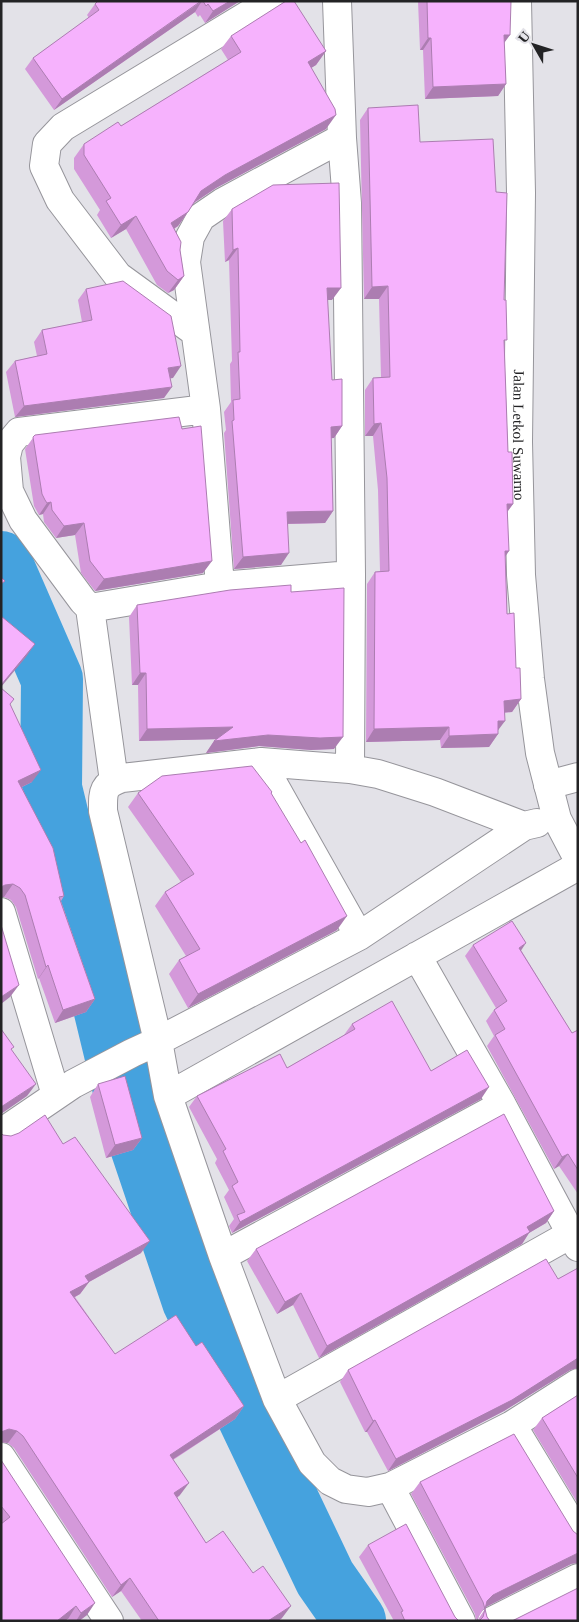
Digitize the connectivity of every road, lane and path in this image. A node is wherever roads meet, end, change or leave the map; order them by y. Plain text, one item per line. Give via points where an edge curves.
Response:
1 (271, 1) edge
2 (337, 1) edge
3 (517, 1) edge
4 (342, 138) junction
5 (195, 332) junction
6 (206, 409) junction
7 (351, 575) junction
8 (220, 586) junction
9 (90, 608) junction
10 (261, 762) junction
11 (350, 769) junction
12 (578, 777) edge
13 (114, 781) junction
14 (548, 785) junction
15 (557, 819) junction
16 (524, 826) junction
17 (578, 859) edge
18 (578, 866) edge
19 (1, 912) edge
20 (359, 936) junction
21 (417, 956) junction
22 (158, 1041) junction
23 (65, 1090) junction
24 (168, 1096) junction
25 (502, 1106) junction
26 (1, 1133) edge
27 (574, 1240) edge
28 (223, 1256) junction
29 (578, 1383) edge
30 (277, 1400) junction
31 (512, 1424) junction
32 (1, 1457) edge
33 (390, 1487) junction
34 (578, 1534) edge
35 (578, 1578) edge
36 (109, 1621) edge
37 (461, 1621) edge
38 (492, 1621) edge

1 - 5 street via 63,127 47,144 44,166 60,200 118,276
2 - 4 street
3 - 14 street, Jalan Letkol Suwarno via 521,194 518,442 521,575 531,688
4 - 5 street via 201,217 190,237 186,262
4 - 7 street via 347,203
5 - 6 street
6 - 8 street
6 - 9 street via 18,432 10,444 6,458 9,491 22,520
7 - 8 street
7 - 11 street
8 - 9 street
9 - 13 street
10 - 11 street
10 - 13 street
10 - 20 street
11 - 16 street via 425,789
12 - 14 street
13 - 22 street via 103,792 103,811
14 - 15 street, Jalan Letkol Suwarno
15 - 16 street
15 - 17 street, Jalan Letkol Suwarno
16 - 20 street
18 - 21 street
19 - 23 street
20 - 22 street
21 - 24 street
21 - 25 street
22 - 23 street
22 - 24 street
23 - 26 street
24 - 28 street
25 - 27 street
25 - 28 street
27 - 30 street
28 - 30 street
29 - 31 street
30 - 33 street via 312,1463 330,1481 346,1489 368,1492
31 - 33 street
31 - 34 street
32 - 36 street
33 - 37 street
35 - 38 street

